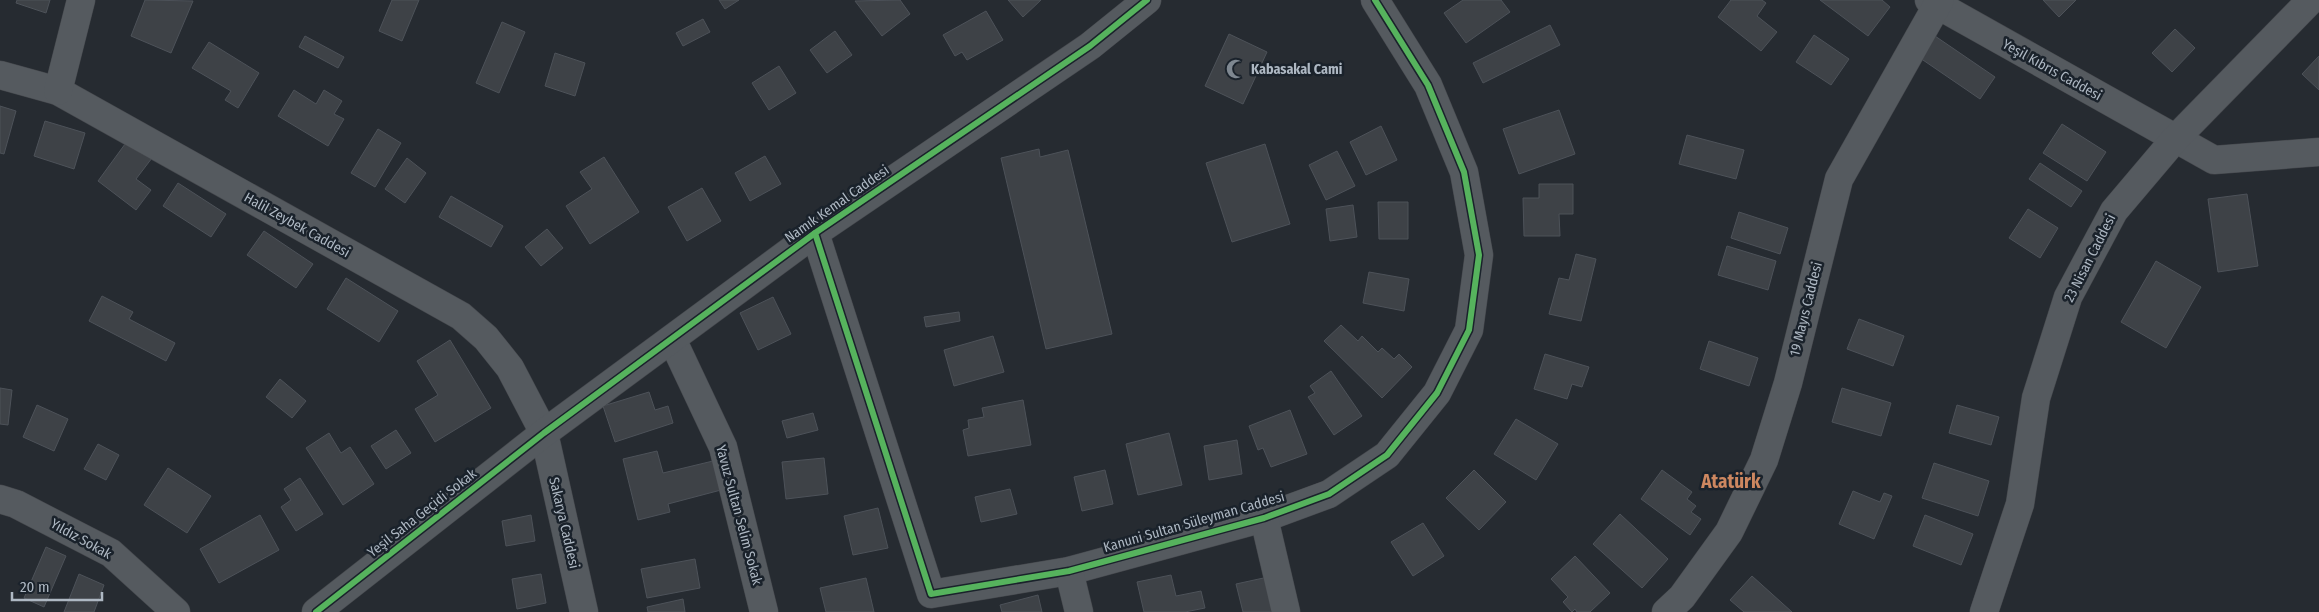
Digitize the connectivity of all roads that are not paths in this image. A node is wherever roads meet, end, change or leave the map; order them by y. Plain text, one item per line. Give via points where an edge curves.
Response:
1 (81, 0) edge
2 (1146, 0) edge
3 (1375, 0) edge
4 (2311, 0) edge
5 (1935, 1) edge
6 (0, 75) edge
7 (58, 91) junction
8 (2175, 139) junction
9 (2319, 152) edge
10 (815, 233) junction
11 (672, 339) junction
12 (544, 433) junction
13 (0, 499) edge
14 (1264, 518) junction
15 (1069, 571) junction
16 (162, 607) edge
17 (316, 612) edge
18 (584, 612) edge
19 (764, 612) edge
20 (1079, 612) edge
21 (1286, 612) edge
22 (1666, 612) edge
23 (1984, 612) edge

1 - 7 street
2 - 10 street, Namık Kemal Caddesi via 1090,46
3 - 14 street, Kanuni Sultan Süleyman Caddesi via 1428,85 1464,172 1479,255 1469,330 1437,394 1387,455 1329,494
4 - 8 street, 23 Nisan Caddesi
5 - 8 street, Yeşil Kıbrıs Caddesi
5 - 22 street, 19 Mayıs Caddesi via 1839,179 1788,382 1764,460 1728,532 1682,597
6 - 7 street, Halil Zeybek Caddesi
7 - 12 street, Halil Zeybek Caddesi via 461,316 486,338 510,368
8 - 9 street, Yeşil Kıbrıs Caddesi via 2214,160
8 - 23 street, 23 Nisan Caddesi via 2114,212 2068,296 2036,398 2020,504
10 - 11 street, Namık Kemal Caddesi
10 - 15 street, Kanuni Sultan Süleyman Caddesi via 931,594
11 - 12 street, Namık Kemal Caddesi
11 - 19 street, Yavuz Sultan Selim Sokak via 723,447
12 - 17 street, Yeşil Saha Geçidi Sokak
12 - 18 street, Sakarya Caddesi
13 - 16 street, Yıldız Sokak via 16,504 111,553
14 - 15 street, Kanuni Sultan Süleyman Caddesi
14 - 21 street
15 - 20 street

